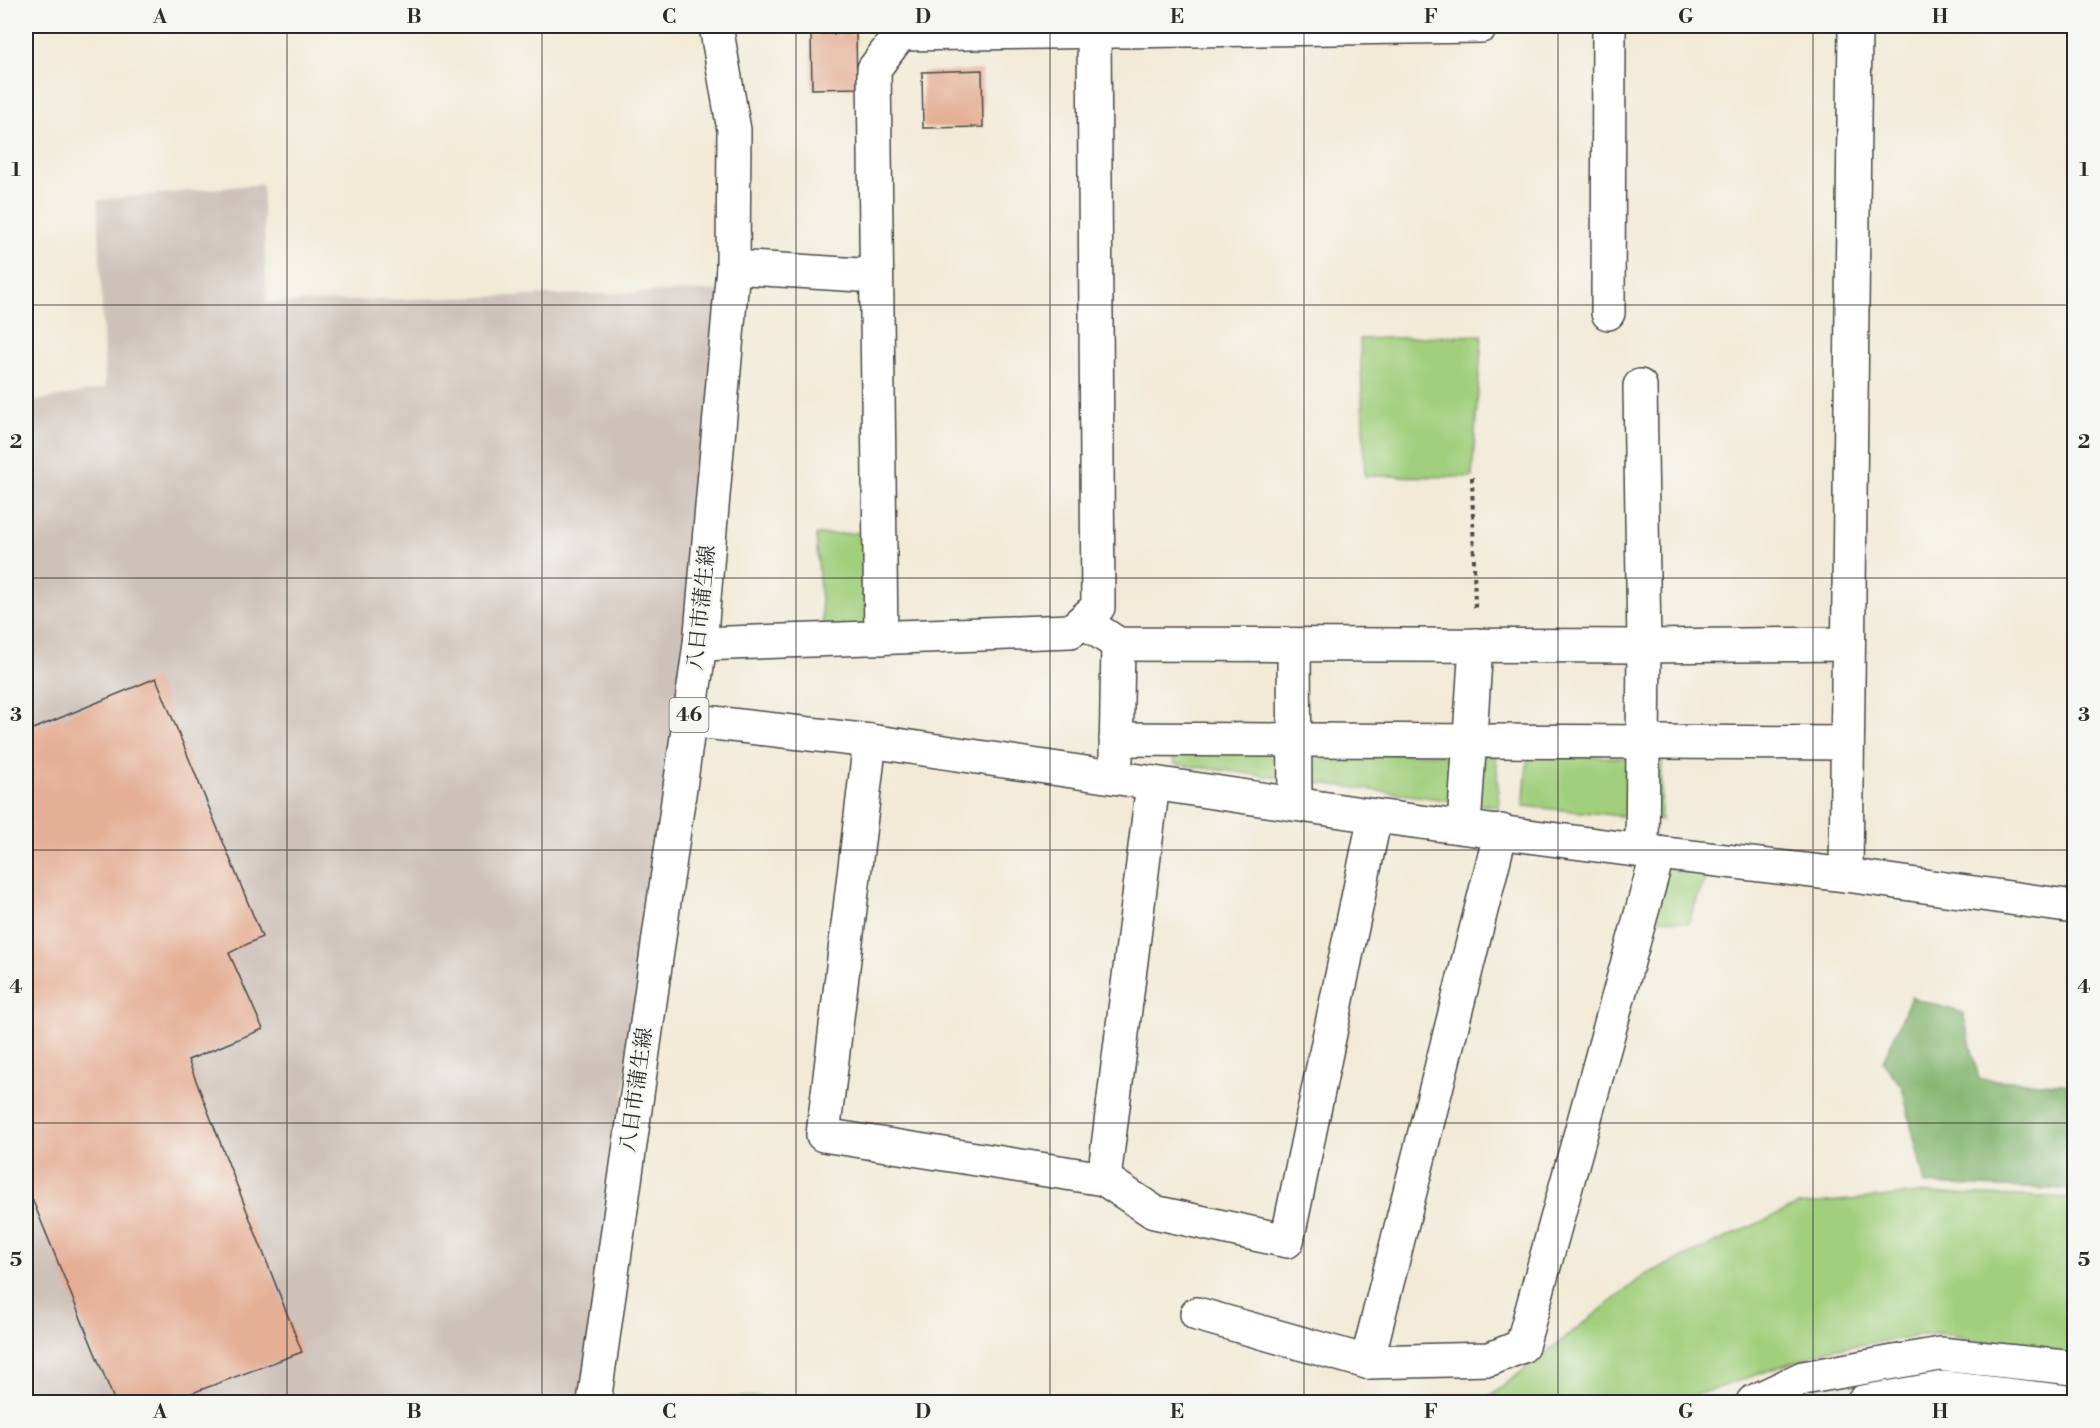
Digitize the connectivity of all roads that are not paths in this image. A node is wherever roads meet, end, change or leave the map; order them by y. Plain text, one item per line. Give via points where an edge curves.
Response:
1 (716, 26) edge
2 (1480, 26) edge
3 (1609, 26) edge
4 (1855, 26) edge
5 (1094, 31) junction
6 (733, 267) junction
7 (876, 276) junction
8 (1608, 313) dead end
9 (1640, 386) dead end
10 (1083, 621) junction
11 (881, 638) junction
12 (700, 644) junction
13 (1118, 644) junction
14 (1848, 644) junction
15 (1294, 645) junction
16 (1476, 645) junction
17 (1644, 646) junction
18 (688, 720) junction
19 (1116, 739) junction
20 (1295, 740) junction
21 (870, 741) junction
22 (1470, 741) junction
23 (1643, 741) junction
24 (1847, 743) junction
25 (1116, 778) junction
26 (1153, 783) junction
27 (1295, 804) junction
28 (1375, 816) junction
29 (1464, 827) junction
30 (1501, 831) junction
31 (1650, 852) junction
32 (1846, 875) junction
33 (2074, 908) edge
34 (1104, 1179) junction
35 (1197, 1314) dead end
36 (1367, 1362) junction
37 (2074, 1368) edge
38 (594, 1402) edge
39 (1753, 1402) edge
40 (1863, 1402) edge
41 (2068, 1402) edge

1 - 6 main road, 八日市蒲生線 / 46 via 734,130
2 - 5 main road
3 - 8 main road
4 - 14 main road
5 - 7 main road via 900,34 874,69
5 - 10 main road via 1098,607
6 - 7 main road
6 - 12 main road, 八日市蒲生線 / 46
7 - 11 main road
9 - 17 main road
10 - 11 main road via 1071,632
10 - 13 main road
11 - 12 main road
12 - 18 main road, 八日市蒲生線 / 46
13 - 15 main road
13 - 19 main road
14 - 17 main road
14 - 24 main road
15 - 16 main road
15 - 20 main road
16 - 17 main road
16 - 22 main road
17 - 23 main road
18 - 21 main road
18 - 38 main road, 八日市蒲生線 / 46
19 - 20 main road
19 - 25 main road
20 - 22 main road
20 - 27 main road
21 - 25 main road
21 - 34 main road via 823,1135
22 - 23 main road
22 - 29 main road
23 - 24 main road
23 - 31 main road
24 - 32 main road
25 - 26 main road
26 - 27 main road
26 - 34 main road
27 - 28 main road
28 - 29 main road
28 - 34 main road via 1287,1241 1154,1212
29 - 30 main road
30 - 31 main road
30 - 36 main road
31 - 32 main road
31 - 36 main road via 1522,1346 1490,1359
32 - 33 main road
35 - 36 main road
37 - 39 main road via 1940,1354 1803,1378
40 - 41 main road via 1944,1389

